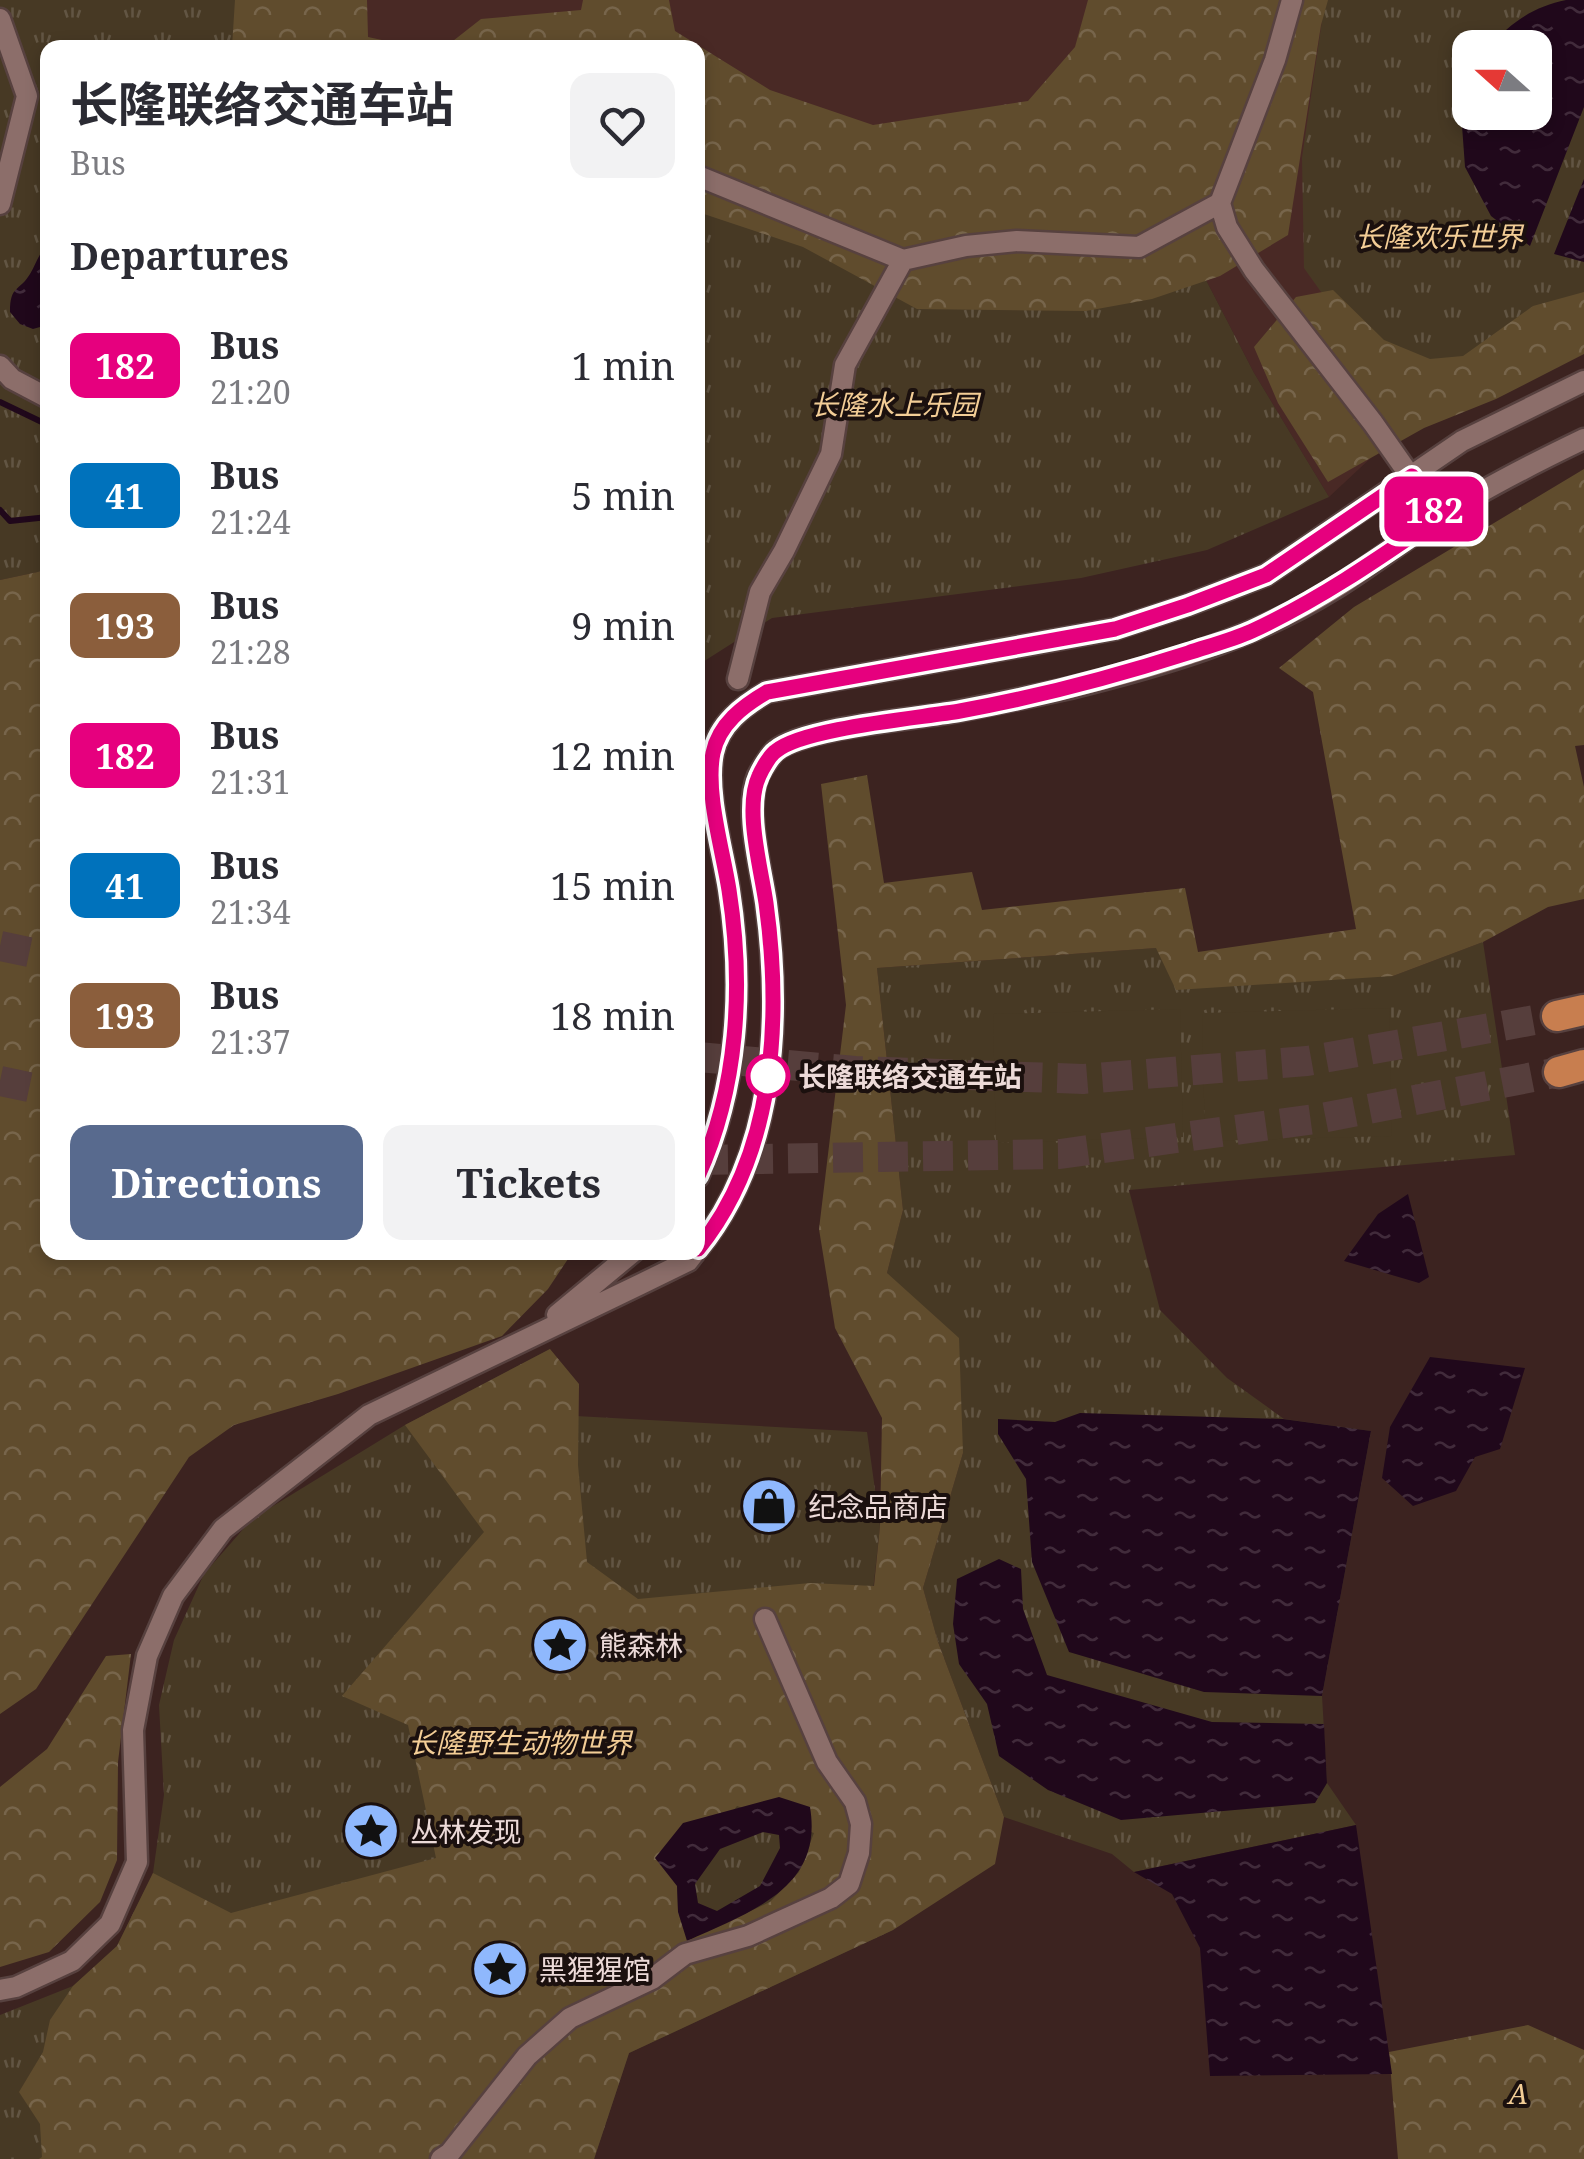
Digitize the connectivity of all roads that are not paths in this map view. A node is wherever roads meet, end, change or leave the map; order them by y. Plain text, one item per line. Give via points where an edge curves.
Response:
1 (1292, 0) edge
2 (0, 20) edge
3 (705, 179) edge
4 (1220, 202) junction
5 (0, 204) edge
6 (903, 260) junction
7 (0, 366) edge
8 (1584, 382) edge
9 (40, 394) edge
10 (1584, 439) edge
11 (1412, 476) junction
12 (1439, 517) junction
13 (738, 678) dead end
14 (705, 1157) edge
15 (705, 1240) edge
16 (623, 1260) edge
17 (689, 1260) edge
18 (536, 1332) junction
19 (765, 1618) dead end
20 (0, 1990) edge
21 (441, 2159) edge

1 - 4 street
2 - 5 street via 27,96
3 - 6 street
4 - 6 street via 1139,247 1017,241
4 - 11 street via 1227,228 1254,270
6 - 13 street via 845,364 831,454 760,592
7 - 9 street
8 - 11 street via 1462,441
10 - 12 street
11 - 12 street
11 - 14 street via 1266,575 1188,605 1115,629 767,692 742,706 713,752 736,992 725,1103
12 - 15 street via 1330,592 1249,633 1072,687 813,735 776,751 758,777 752,809 769,924 772,1049 743,1176
16 - 18 street
17 - 18 street
18 - 20 street via 369,1415 224,1529 173,1596 147,1656 133,1730 137,1862 110,1924 72,1961
19 - 21 street via 827,1762 856,1802 860,1853 849,1884 764,1929 685,1954 652,1979 570,2018 528,2056

